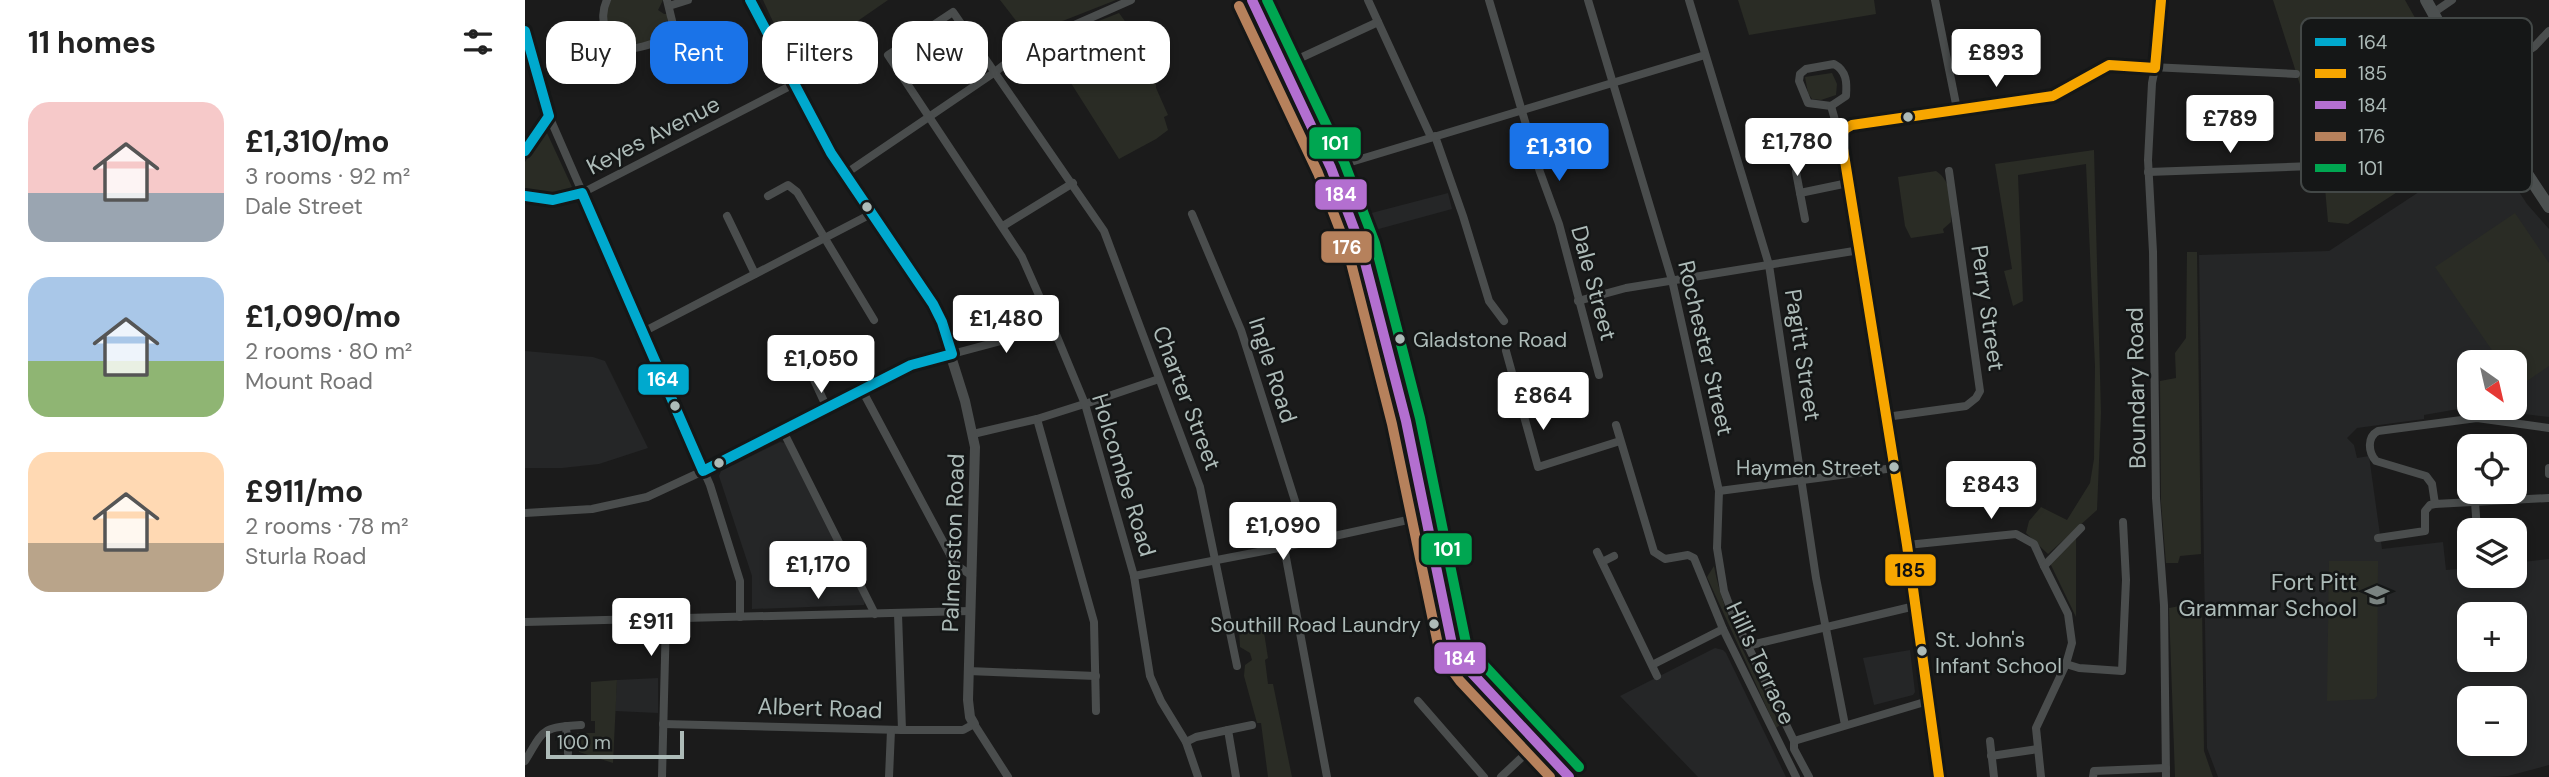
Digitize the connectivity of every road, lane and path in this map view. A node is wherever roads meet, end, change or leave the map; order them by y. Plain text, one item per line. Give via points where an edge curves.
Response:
1 (607, 0) edge
2 (688, 0) edge
3 (750, 0) edge
4 (1252, 0) edge
5 (1368, 0) edge
6 (1489, 0) edge
7 (1588, 0) edge
8 (1689, 0) edge
9 (1935, 0) edge
10 (2161, 0) edge
11 (2426, 0) edge
12 (2452, 0) edge
13 (1130, 1) edge
14 (668, 3) edge
15 (2433, 13) junction
16 (2436, 18) edge
17 (1378, 23) junction
18 (525, 31) edge
19 (2549, 31) edge
20 (2532, 48) edge
21 (888, 55) joint
22 (1705, 55) junction
23 (1283, 66) junction
24 (2155, 68) junction
25 (995, 72) junction
26 (2296, 74) dead end
27 (1614, 83) junction
28 (794, 85) junction
29 (1831, 106) junction
30 (1957, 109) junction
31 (1522, 110) junction
32 (549, 116) junction
33 (929, 117) junction
34 (1843, 131) junction
35 (1433, 137) junction
36 (525, 151) edge
37 (2301, 166) edge
38 (1331, 168) junction
39 (1949, 171) dead end
40 (1795, 172) dead end
41 (2148, 172) junction
42 (845, 174) junction
43 (2532, 182) edge
44 (1073, 183) junction
45 (1848, 183) junction
46 (582, 193) junction
47 (1800, 193) junction
48 (525, 196) edge
49 (768, 196) dead end
50 (2549, 207) edge
51 (871, 214) junction
52 (1192, 214) dead end
53 (727, 216) dead end
54 (1805, 219) dead end
55 (1003, 226) junction
56 (825, 238) junction
57 (1860, 250) junction
58 (1769, 265) junction
59 (755, 274) junction
60 (1672, 280) junction
61 (1578, 301) junction
62 (874, 320) dead end
63 (1504, 321) dead end
64 (1053, 327) junction
65 (643, 332) junction
66 (799, 347) dead end
67 (1506, 351) dead end
68 (952, 354) junction
69 (1599, 375) dead end
70 (1159, 379) junction
71 (862, 390) junction
72 (1083, 404) junction
73 (827, 408) junction
74 (1886, 417) junction
75 (1037, 419) junction
76 (1616, 425) dead end
77 (2549, 428) edge
78 (783, 431) junction
79 (973, 434) junction
80 (1620, 440) junction
81 (1894, 468) junction
82 (2549, 468) edge
83 (703, 471) junction
84 (2549, 474) edge
85 (1802, 480) junction
86 (1719, 491) junction
87 (2549, 498) edge
88 (2527, 499) edge
89 (2457, 503) edge
90 (2435, 504) junction
91 (525, 513) edge
92 (1426, 516) junction
93 (2123, 522) dead end
94 (2081, 528) dead end
95 (2378, 538) dead end
96 (1308, 542) junction
97 (1907, 545) junction
98 (1284, 547) junction
99 (1597, 552) dead end
100 (1614, 556) dead end
101 (1215, 561) junction
102 (1602, 562) junction
103 (2045, 566) junction
104 (972, 576) junction
105 (1134, 576) junction
106 (1915, 606) junction
107 (970, 611) junction
108 (875, 614) junction
109 (898, 614) junction
110 (740, 617) junction
111 (666, 618) junction
112 (525, 622) edge
113 (1826, 626) junction
114 (1723, 629) junction
115 (1747, 646) junction
116 (2066, 664) junction
117 (1652, 665) junction
118 (1237, 666) dead end
119 (968, 671) junction
120 (1095, 676) junction
121 (1657, 676) dead end
122 (1418, 701) dead end
123 (1928, 701) junction
124 (1096, 711) dead end
125 (663, 724) junction
126 (974, 724) junction
127 (1252, 724) dead end
128 (581, 725) dead end
129 (1845, 725) junction
130 (566, 726) junction
131 (891, 730) junction
132 (902, 730) junction
133 (1228, 730) junction
134 (1794, 740) junction
135 (1990, 741) dead end
136 (1186, 742) junction
137 (1537, 743) junction
138 (2038, 749) junction
139 (568, 752) dead end
140 (1991, 756) junction
141 (525, 761) edge
142 (2166, 772) edge
143 (662, 777) edge
144 (889, 777) edge
145 (1008, 777) edge
146 (1198, 777) edge
147 (1236, 777) edge
148 (1327, 777) edge
149 (1484, 777) edge
150 (1501, 777) edge
151 (1569, 777) edge
152 (1796, 777) edge
153 (1809, 777) edge
154 (1939, 777) edge
155 (1994, 777) edge
156 (2041, 777) edge
157 (2093, 777) edge

1 - 14 street via 602,15 605,29 619,45 629,48 670,36 674,29
2 - 14 street
3 - 28 street, Palmerston Road
4 - 23 main road
5 - 17 street
6 - 31 street, Dale Street
7 - 27 street, Rochester Street
8 - 22 street, Pagitt Street
9 - 30 street
10 - 24 street, Boundary Road
11 - 15 main road
12 - 15 street
13 - 25 street via 1029,45
15 - 16 main road
17 - 23 street
17 - 35 street
18 - 32 street
19 - 20 street
21 - 25 street, Charter Street via 954,12
21 - 33 street, Holcombe Road
22 - 27 street
22 - 58 street, Pagitt Street
23 - 38 main road
24 - 26 street
24 - 30 street via 2107,65 2056,95
24 - 41 street, Boundary Road
25 - 33 street
25 - 44 street, Charter Street
27 - 31 street
27 - 60 street, Rochester Street
28 - 42 street, Palmerston Road
28 - 46 street, Keyes Avenue
29 - 29 street via 1846,96 1841,68 1834,64 1806,69 1799,81 1808,103
29 - 34 street
30 - 34 street via 1852,125
31 - 35 street
31 - 61 street, Dale Street
32 - 36 street
32 - 46 street
33 - 42 street
33 - 55 street, Holcombe Road
34 - 45 street
35 - 38 street
35 - 63 street via 1489,301
37 - 41 street
38 - 92 main road via 1367,267
39 - 74 street, Perry Street via 1980,391 1966,406
40 - 47 street
41 - 142 street, Boundary Road
42 - 51 street, Palmerston Road
43 - 50 main road
44 - 55 street
44 - 70 street, Charter Street via 1104,231
45 - 47 street
45 - 57 street
46 - 48 street, Keyes Avenue via 549,201
46 - 65 street
47 - 54 street
49 - 56 street via 788,185
51 - 56 street
51 - 68 street, Palmerston Road via 933,304
52 - 96 street, Ingle Road via 1241,330
53 - 59 street
55 - 64 street, Holcombe Road
56 - 59 street
56 - 62 street
57 - 58 street
57 - 74 street
58 - 60 street
58 - 85 street, Pagitt Street
59 - 65 street
60 - 61 street
60 - 86 street, Rochester Street
61 - 69 street, Dale Street
64 - 68 street
64 - 72 street, Holcombe Road
65 - 83 street
66 - 73 street
67 - 80 street via 1538,467
68 - 71 street via 911,365
68 - 79 street, Palmerston Road
70 - 72 street
70 - 101 street, Charter Street via 1200,487
71 - 73 street
71 - 104 street via 955,564
72 - 75 street
72 - 105 street, Holcombe Road
73 - 78 street
74 - 81 street
75 - 79 street
75 - 120 street via 1094,622
76 - 80 street
77 - 90 street via 2477,418 2374,433 2370,443 2374,459 2426,475
78 - 83 street
78 - 108 street
79 - 104 street, Palmerston Road
80 - 114 street, Hill's Terrace via 1655,553 1669,560 1690,555
81 - 85 street
81 - 97 street
82 - 84 street
83 - 91 street via 646,497 614,505
83 - 110 street via 739,576
85 - 86 street
85 - 113 street, Pagitt Street
86 - 115 street, Rochester Street via 1721,579
87 - 88 street
89 - 90 street
90 - 95 street via 2424,511 2424,531
92 - 96 street
92 - 137 main road via 1453,649
93 - 116 street via 2122,671
94 - 103 street
96 - 98 street
97 - 103 street via 2016,534 2034,544
97 - 106 street
98 - 101 street
98 - 148 street
99 - 102 street
100 - 102 street
101 - 105 street
101 - 118 street, Charter Street
102 - 117 street
103 - 116 street via 2068,614 2072,643
104 - 107 street, Palmerston Road
105 - 136 street, Holcombe Road via 1150,676
106 - 113 street
106 - 123 street
107 - 109 street
107 - 119 street, Palmerston Road
108 - 109 street
108 - 110 street
109 - 132 street
110 - 111 street
111 - 112 street
111 - 125 street
113 - 115 street
113 - 129 street, Pagitt Street
114 - 117 street
114 - 152 street, Hill's Terrace
115 - 134 street, Rochester Street
116 - 138 street via 2036,729
117 - 121 street
119 - 120 street
119 - 126 street, Palmerston Road via 968,708
120 - 124 street
122 - 149 street
123 - 129 street
123 - 154 street
125 - 131 street, Albert Road
125 - 143 street
126 - 132 street, Albert Road via 963,730
126 - 145 street
127 - 133 street
128 - 130 street
129 - 134 street
130 - 139 street
130 - 141 street via 540,734
131 - 132 street, Albert Road
131 - 144 street
133 - 136 street
133 - 147 street
134 - 153 street, Rochester Street
135 - 140 street
136 - 146 street, Holcombe Road
137 - 150 street
137 - 151 main road
138 - 140 street
138 - 156 street
140 - 155 street
142 - 157 street via 2094,771

